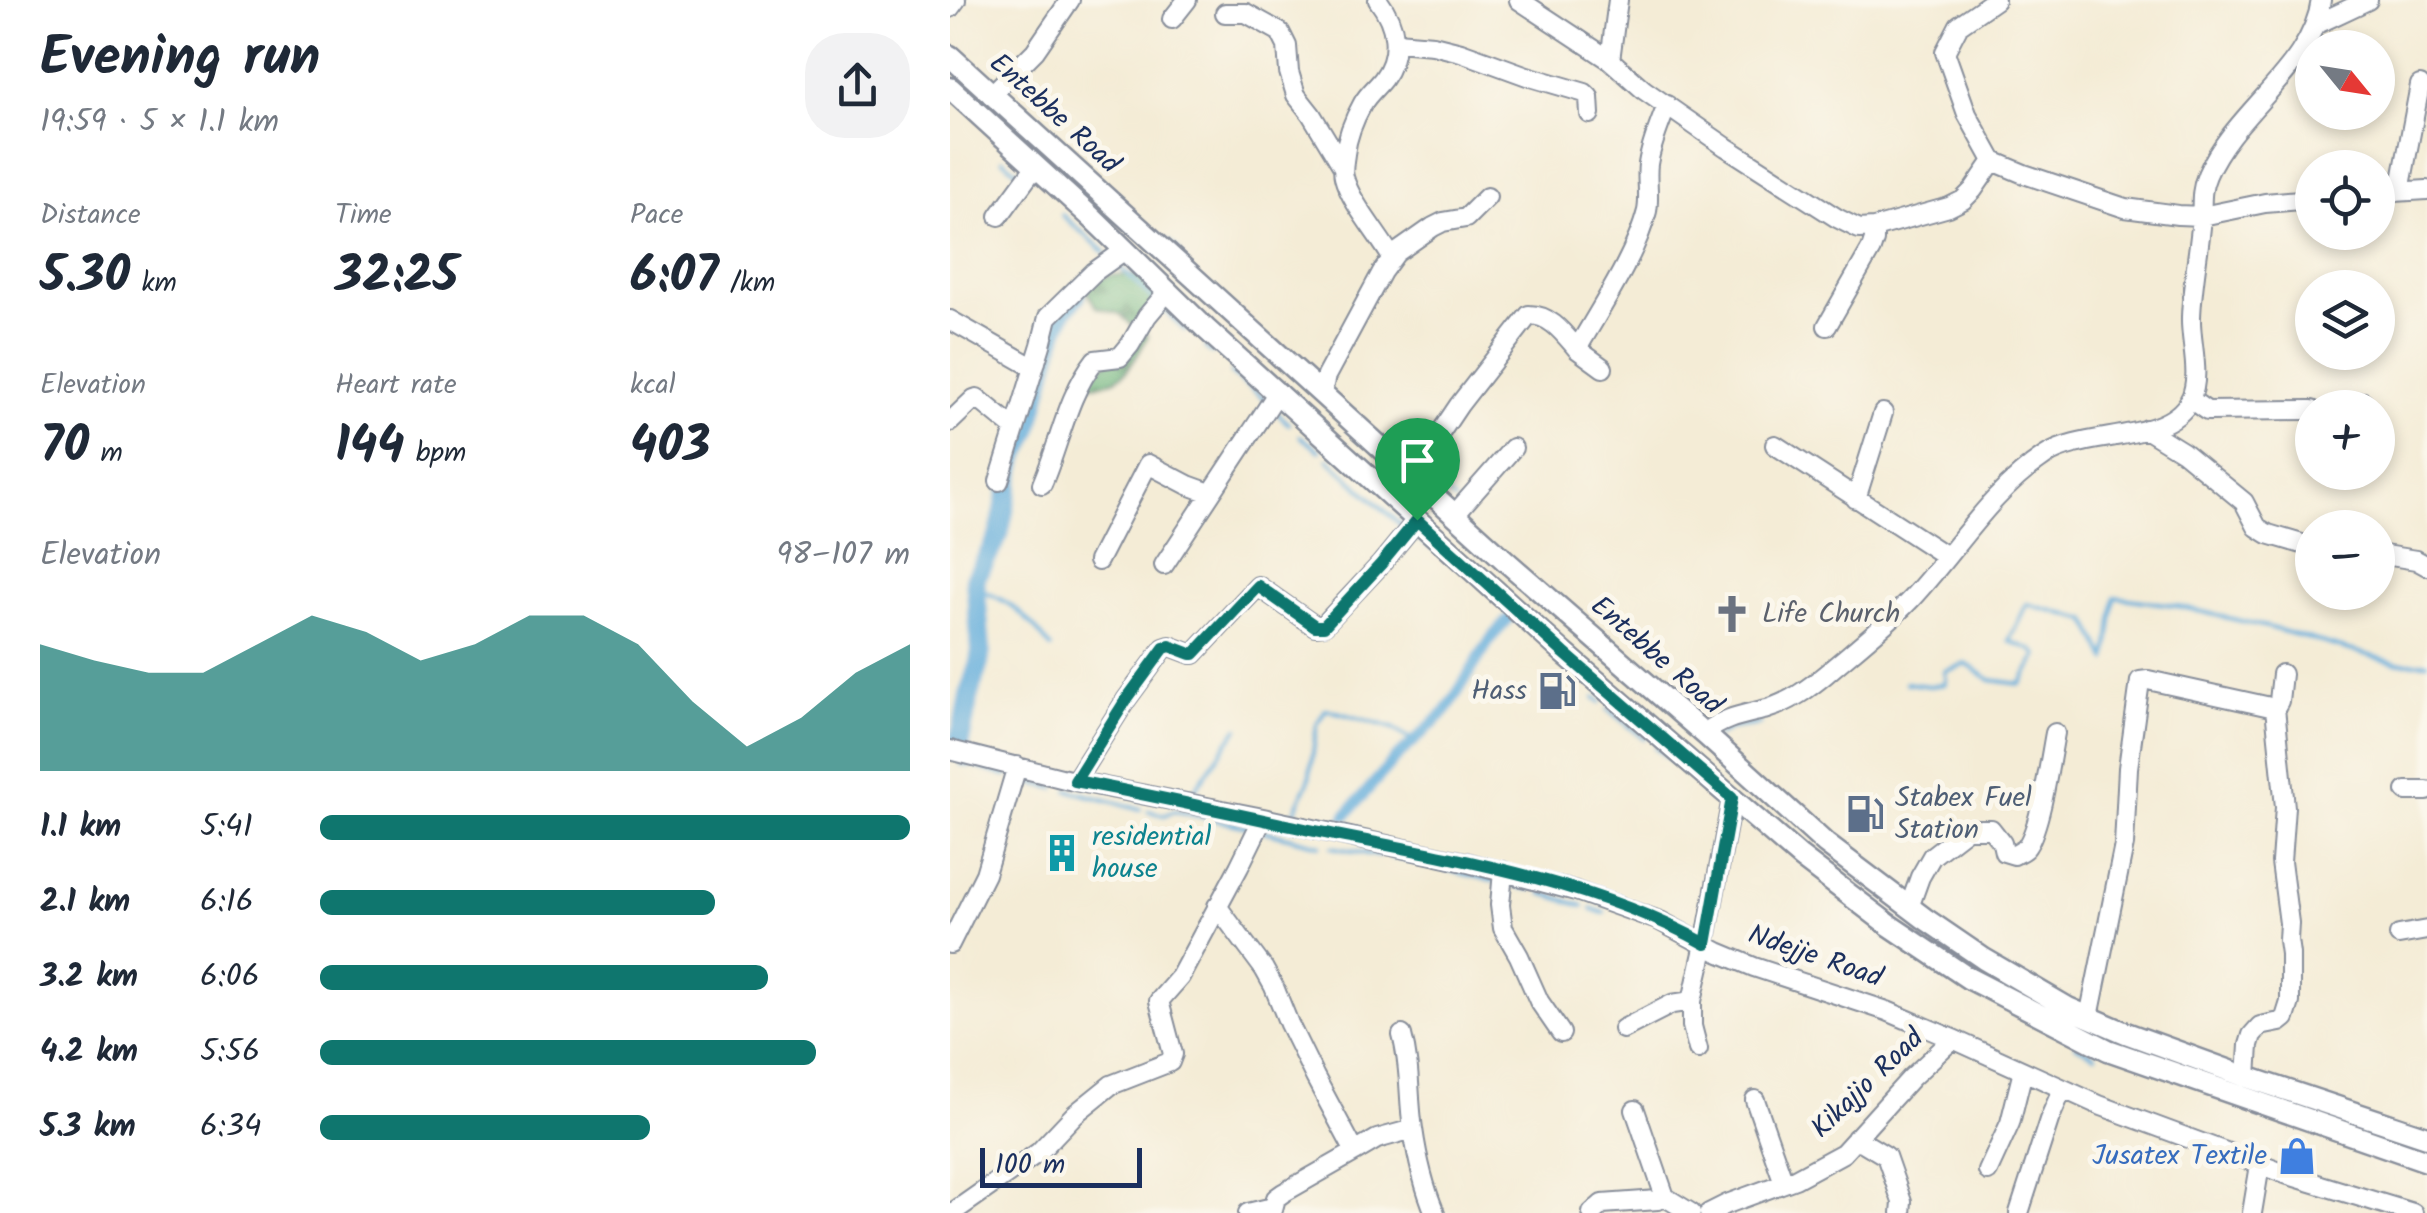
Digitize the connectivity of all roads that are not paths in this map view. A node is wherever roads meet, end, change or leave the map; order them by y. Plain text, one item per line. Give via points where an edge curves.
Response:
1 (956, 0) edge
2 (1070, 0) edge
3 (1187, 0) edge
4 (1378, 0) edge
5 (1519, 0) edge
6 (1618, 0) edge
7 (1995, 0) edge
8 (2320, 0) edge
9 (2368, 0) edge
10 (1976, 5) edge
11 (950, 8) edge
12 (1224, 12) dead end
13 (1172, 19) dead end
14 (2317, 24) junction
15 (1396, 42) junction
16 (950, 56) edge
17 (1610, 60) junction
18 (2420, 85) dead end
19 (950, 88) edge
20 (991, 95) junction
21 (1667, 105) junction
22 (1590, 114) dead end
23 (1994, 161) junction
24 (1036, 167) junction
25 (1343, 167) junction
26 (2427, 190) edge
27 (2395, 191) edge
28 (2400, 191) junction
29 (1487, 198) dead end
30 (2295, 200) edge
31 (1000, 216) dead end
32 (2202, 216) junction
33 (1874, 228) junction
34 (1125, 250) junction
35 (1392, 258) junction
36 (1168, 291) junction
37 (950, 320) edge
38 (1827, 326) dead end
39 (1266, 344) junction
40 (1577, 349) junction
41 (1036, 362) junction
42 (1245, 364) junction
43 (1603, 368) dead end
44 (1278, 392) junction
45 (1322, 392) junction
46 (2190, 399) junction
47 (2295, 410) edge
48 (1883, 412) dead end
49 (950, 422) edge
50 (1016, 429) junction
51 (2146, 429) junction
52 (1775, 445) dead end
53 (1514, 448) dead end
54 (1412, 475) junction
55 (999, 481) dead end
56 (1042, 484) dead end
57 (1210, 493) junction
58 (1856, 499) junction
59 (1455, 514) junction
60 (1417, 520) junction
61 (2295, 542) edge
62 (1946, 556) junction
63 (2395, 557) edge
64 (1098, 560) dead end
65 (1164, 565) dead end
66 (2427, 566) edge
67 (2282, 674) dead end
68 (2275, 708) junction
69 (2055, 733) dead end
70 (1707, 736) junction
71 (950, 750) edge
72 (1017, 766) junction
73 (1075, 781) junction
74 (2406, 791) dead end
75 (2427, 791) edge
76 (1732, 798) junction
77 (1262, 818) junction
78 (1504, 871) junction
79 (1217, 906) junction
80 (1914, 911) junction
81 (2427, 930) edge
82 (2398, 935) dead end
83 (950, 944) edge
84 (1706, 944) junction
85 (1692, 1002) junction
86 (2089, 1017) junction
87 (1623, 1029) dead end
88 (1561, 1033) dead end
89 (1402, 1035) dead end
90 (1954, 1038) junction
91 (1698, 1049) dead end
92 (2023, 1071) junction
93 (2247, 1077) junction
94 (2062, 1090) junction
95 (1755, 1100) dead end
96 (1635, 1110) dead end
97 (1413, 1129) junction
98 (2427, 1137) edge
99 (1856, 1138) junction
100 (1355, 1152) junction
101 (2427, 1161) edge
102 (2260, 1165) junction
103 (1988, 1171) dead end
104 (1784, 1184) junction
105 (1665, 1197) junction
106 (1273, 1210) edge
107 (952, 1213) edge
108 (1248, 1213) edge
109 (1435, 1213) edge
110 (1592, 1213) edge
111 (1692, 1213) edge
112 (1709, 1213) edge
113 (1901, 1213) edge
114 (2018, 1213) edge
115 (2252, 1213) edge
116 (2409, 1213) edge

1 - 11 street
2 - 20 street via 1036,51
3 - 13 street
4 - 15 street
5 - 17 street
6 - 17 street
7 - 10 street
8 - 14 street
9 - 14 street
10 - 23 street via 1945,52 1967,114
12 - 25 street via 1246,13 1280,32 1296,95
14 - 32 street via 2216,157 2200,197
15 - 22 street via 1461,52 1585,93
15 - 25 street via 1393,62 1347,137
16 - 20 main road, Entebbe Road
17 - 21 street
18 - 28 street
19 - 24 main road, Entebbe Road
20 - 39 main road, Entebbe Road
21 - 33 street via 1837,218
21 - 40 street via 1650,154 1641,228
23 - 32 street via 2125,208
23 - 33 street via 1963,200
24 - 31 street
24 - 34 main road, Entebbe Road
25 - 35 street via 1351,193
26 - 28 street
27 - 28 street
29 - 35 street via 1466,218 1433,226
30 - 32 street
32 - 46 street
33 - 38 street via 1872,249
34 - 36 main road, Entebbe Road
34 - 41 street via 1048,318
35 - 45 street
36 - 42 main road, Entebbe Road
36 - 56 street via 1120,357 1095,360 1088,370
37 - 41 street via 1029,365
39 - 42 main road
39 - 45 main road, Entebbe Road
40 - 43 street
40 - 54 street via 1555,324 1529,315
41 - 50 street
42 - 44 main road, Entebbe Road
44 - 57 street
44 - 60 main road, Entebbe Road
45 - 54 main road, Entebbe Road
46 - 47 street via 2208,411
46 - 51 street
48 - 58 street
49 - 50 street via 977,398
50 - 55 street
51 - 61 street via 2234,493 2257,527
51 - 62 street via 2048,454 2000,492
52 - 58 street
53 - 59 street
54 - 59 main road, Entebbe Road
57 - 64 street via 1148,464
57 - 65 street
58 - 62 street
59 - 70 main road, Entebbe Road
60 - 73 street via 1324,626 1258,586 1194,654 1164,648
60 - 76 main road, Entebbe Road
62 - 70 street via 1900,610 1796,696 1724,719
63 - 66 street
67 - 68 street
68 - 86 street via 2140,681 2124,845
68 - 93 street via 2290,1002 2285,1018 2252,1035
69 - 80 street via 2026,848 2004,852 1991,829 1967,830 1926,862
70 - 80 main road, Entebbe Road via 1826,844
71 - 72 street, Ndejje Road
72 - 73 street, Ndejje Road
72 - 83 street via 985,874
73 - 77 street, Ndejje Road
74 - 75 street
76 - 84 street
76 - 101 main road, Entebbe Road via 1889,925 2008,1000 2108,1050
77 - 78 street, Ndejje Road
77 - 79 street
78 - 84 street, Ndejje Road via 1626,908
78 - 88 street via 1502,928
79 - 100 street via 1274,986
79 - 107 street via 1180,977 1159,1001 1170,1062 1111,1084 1039,1152
80 - 86 main road, Entebbe Road
81 - 82 street
84 - 85 street
84 - 90 street, Ndejje Road
85 - 87 street via 1672,1004
85 - 91 street
86 - 93 main road, Entebbe Road
89 - 97 street
90 - 92 street, Ndejje Road
90 - 99 street, Kikajjo Road
92 - 94 street, Ndejje Road
92 - 103 street
93 - 98 main road, Entebbe Road
94 - 102 street, Ndejje Road
94 - 114 street
95 - 104 street
96 - 105 street
97 - 100 street
97 - 109 street
99 - 104 street, Kikajjo Road via 1843,1153
99 - 113 street via 1886,1156
100 - 106 street via 1276,1198
102 - 115 street
102 - 116 street, Ndejje Road
104 - 112 street, Kikajjo Road
105 - 110 street via 1602,1204
105 - 111 street
106 - 108 street

